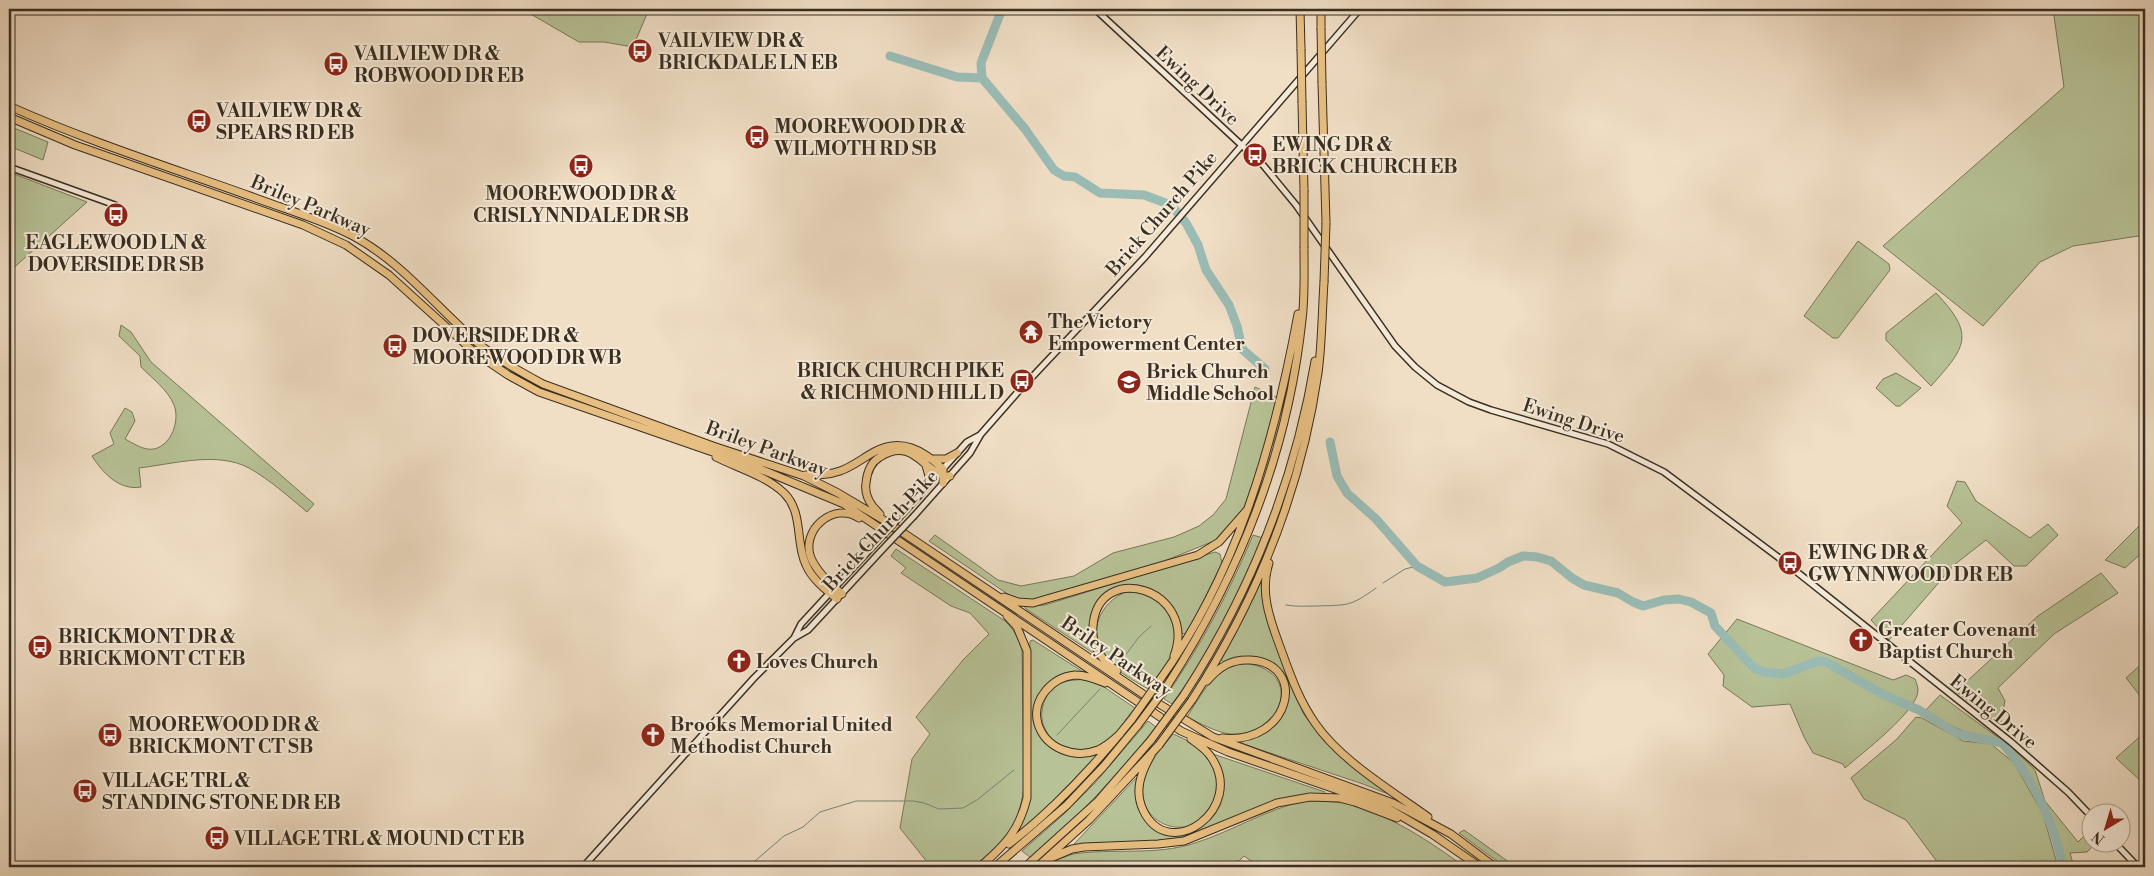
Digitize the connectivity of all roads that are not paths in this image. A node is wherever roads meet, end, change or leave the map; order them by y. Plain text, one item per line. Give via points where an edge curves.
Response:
1 (1095, 9) edge
2 (1300, 9) edge
3 (1321, 9) edge
4 (1360, 9) edge
5 (9, 106) edge
6 (9, 117) edge
7 (1241, 145) junction
8 (9, 167) edge
9 (115, 205) dead end
10 (1304, 284) junction
11 (1321, 326) junction
12 (981, 434) junction
13 (682, 442) junction
14 (957, 453) junction
15 (929, 460) junction
16 (944, 473) junction
17 (804, 476) junction
18 (943, 483) joint
19 (927, 486) junction
20 (1251, 503) junction
21 (887, 522) junction
22 (1275, 543) junction
23 (914, 550) junction
24 (832, 590) junction
25 (994, 594) junction
26 (981, 595) junction
27 (839, 597) junction
28 (794, 638) junction
29 (1166, 672) junction
30 (1198, 690) junction
31 (1127, 694) junction
32 (1143, 694) junction
33 (1181, 731) junction
34 (1120, 734) junction
35 (1213, 737) junction
36 (1151, 755) junction
37 (2082, 807) edge
38 (1432, 834) junction
39 (1451, 834) junction
40 (2126, 854) edge
41 (1046, 860) junction
42 (582, 867) edge
43 (980, 867) edge
44 (995, 867) edge
45 (1025, 867) edge
46 (1037, 867) edge
47 (1480, 867) edge
48 (1496, 867) edge
49 (2138, 867) edge

1 - 7 main road, Ewing Drive
2 - 10 highway, bridge
3 - 11 highway, bridge via 1326,223
4 - 7 main road, Brick Church Pike
5 - 17 highway, Briley Parkway via 54,126 352,236 394,264 480,344 511,367 543,384
6 - 13 highway, Briley Parkway via 75,145 303,225 346,245 389,275 474,352 508,376 538,392
7 - 12 main road, Brick Church Pike via 1170,228
7 - 37 main road, Ewing Drive via 1263,165 1296,205 1395,346 1415,367 1469,402 1608,444 1664,472 1825,593 2010,742
8 - 9 main road
10 - 20 highway via 1283,388
10 - 44 highway, bridge via 1288,410 1266,487 1224,588 1167,686 1104,766 1067,805
11 - 22 highway via 1318,372 1308,431
11 - 45 highway, bridge via 1305,416 1292,466 1269,530 1228,621 1184,695 1151,740 1098,801
12 - 14 main road, Brick Church Pike
12 - 16 main road, Brick Church Pike via 970,453
13 - 23 highway, Briley Parkway via 753,466 844,504
13 - 24 highway via 768,481 784,494 798,524 806,566
14 - 15 highway via 946,459
14 - 16 main road, Brick Church Pike
15 - 16 highway
15 - 17 highway via 910,446 893,445 840,471
15 - 19 highway
15 - 21 highway via 892,451 876,459 869,469 867,498
16 - 18 highway
16 - 19 main road, Brick Church Pike
17 - 21 highway, Briley Parkway
18 - 27 main road, Brick Church Pike, bridge
19 - 24 main road, Brick Church Pike, bridge
20 - 25 highway via 1219,542 1198,554 1032,603
20 - 29 highway via 1215,588
21 - 25 highway, Briley Parkway
22 - 30 highway
22 - 39 highway via 1267,569 1266,604 1289,671 1308,712 1321,732 1340,751
23 - 24 highway via 855,515 838,513 828,516 813,529 809,549 811,559
23 - 26 highway, Briley Parkway
24 - 27 highway
24 - 28 main road, Brick Church Pike via 801,624
25 - 32 highway, Briley Parkway
26 - 31 highway, Briley Parkway
26 - 43 highway via 1012,621 1026,645 1028,751 1026,798 1020,820 1010,839
27 - 28 main road, Brick Church Pike via 808,630
28 - 42 main road, Brick Church Pike
29 - 32 highway via 1176,649 1178,634 1174,617 1166,604 1154,593 1139,588 1120,589 1107,597 1096,610 1093,620 1097,651
29 - 34 highway, bridge
30 - 35 highway via 1220,668 1248,660 1269,665 1279,674 1284,685 1284,704 1266,729 1242,738
30 - 36 highway, bridge
31 - 33 highway, Briley Parkway
31 - 34 highway via 1094,678 1067,676 1053,683 1038,704 1038,723 1044,736 1062,750 1074,753 1097,750
32 - 35 highway, Briley Parkway
33 - 36 highway via 1205,749 1218,770 1218,801 1204,822 1177,832 1163,829 1150,820 1142,807 1139,789 1140,776
33 - 38 highway, Briley Parkway via 1228,752 1384,806
34 - 43 highway via 1055,805
35 - 39 highway, Briley Parkway via 1393,803
36 - 41 highway
38 - 41 highway via 1355,802 1310,797 1277,804 1184,841 1084,847
38 - 47 highway, Briley Parkway
39 - 48 highway, Briley Parkway
40 - 49 main road
41 - 46 highway

